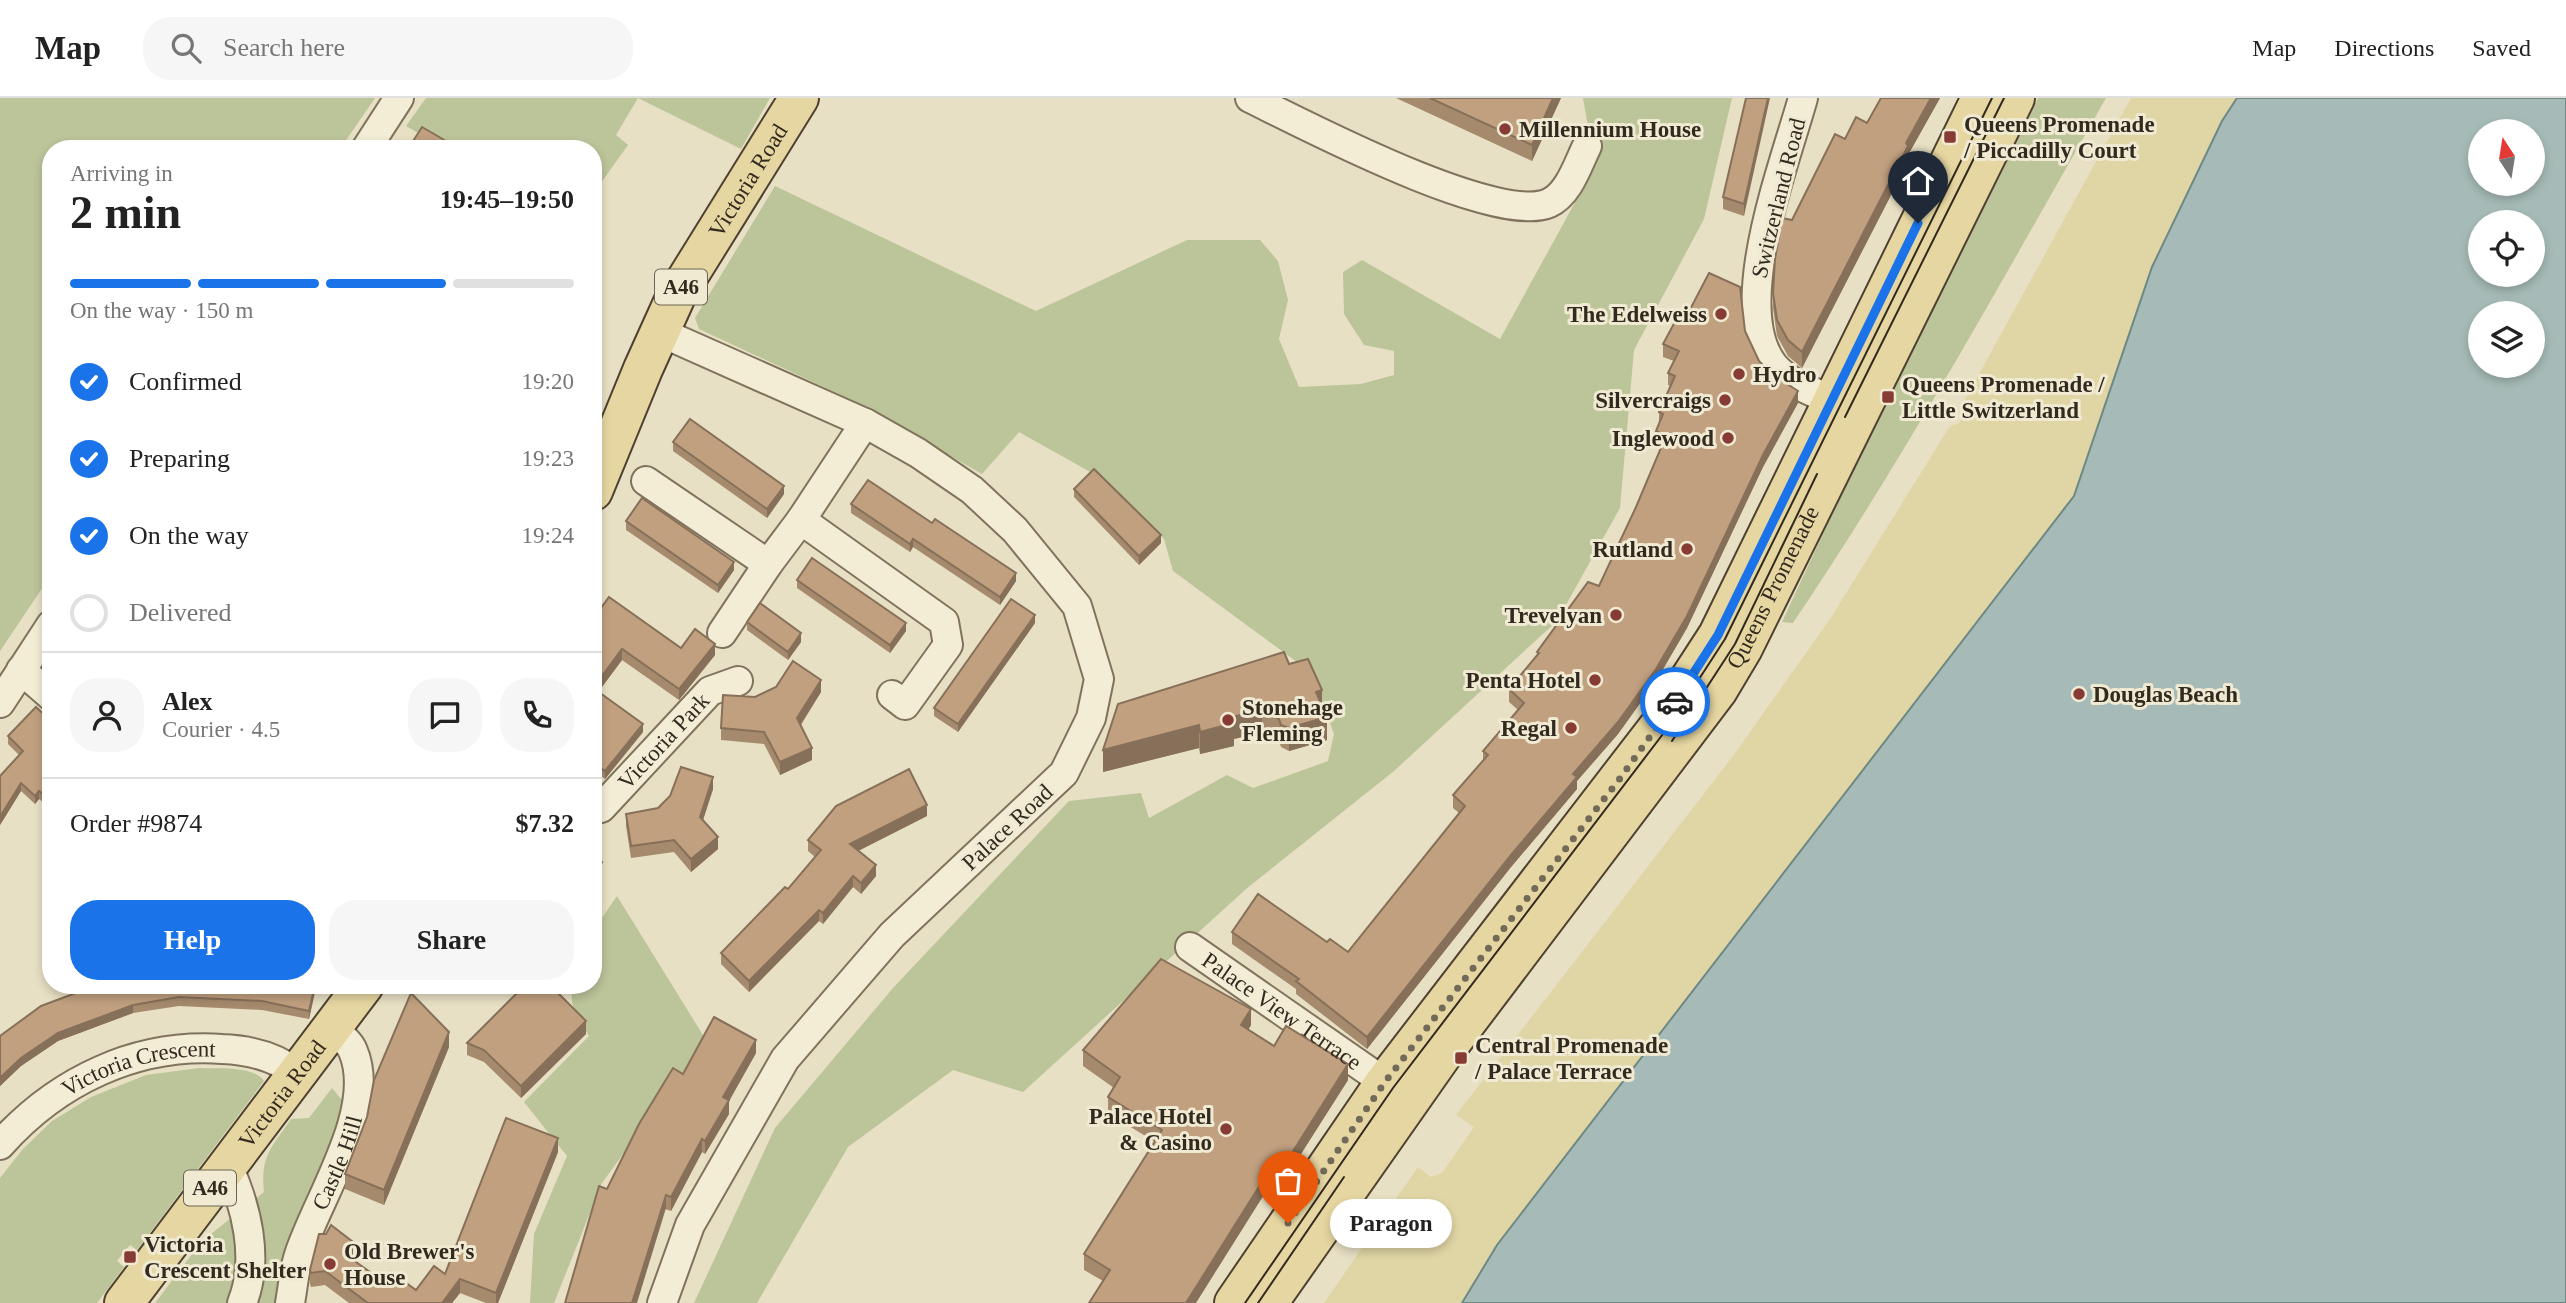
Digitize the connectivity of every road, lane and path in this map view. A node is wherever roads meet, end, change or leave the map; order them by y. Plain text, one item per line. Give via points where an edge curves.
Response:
1 (399, 98) edge
2 (799, 98) edge
3 (1250, 98) edge
4 (1803, 98) edge
5 (1981, 98) edge
6 (2015, 98) edge
7 (372, 140) edge
8 (1587, 146) dead end
9 (660, 332) junction
10 (1844, 406) junction
11 (865, 423) junction
12 (602, 470) edge
13 (646, 481) dead end
14 (801, 520) junction
15 (768, 564) junction
16 (722, 633) dead end
17 (42, 638) edge
18 (21, 670) junction
19 (738, 681) dead end
20 (42, 688) edge
21 (892, 695) dead end
22 (0, 703) edge
23 (602, 806) edge
24 (1189, 947) dead end
25 (357, 994) edge
26 (331, 1028) junction
27 (296, 1073) junction
28 (1398, 1091) junction
29 (0, 1145) edge
30 (227, 1164) junction
31 (124, 1303) edge
32 (242, 1303) edge
33 (290, 1303) edge
34 (662, 1303) edge
35 (1234, 1303) edge
36 (1268, 1303) edge

1 - 7 street
2 - 9 main road, Victoria Road / A46 via 695,262
3 - 8 street via 1335,140 1480,199 1526,209 1551,202 1566,188
4 - 10 street, Switzerland Road via 1760,254 1754,301 1762,345 1775,367 1807,390
5 - 10 main road, Queens Promenade
6 - 10 main road, Queens Promenade
9 - 11 street, Palace Road
9 - 12 main road, Victoria Road / A46
10 - 28 main road, Queens Promenade via 1693,675
11 - 14 street
11 - 34 street, Palace Road via 972,490 1015,530 1077,606 1099,679 1091,718 1064,773 892,935 785,1059 690,1225
13 - 15 street
14 - 15 street
14 - 21 street via 944,622 948,645 905,705
15 - 16 street
17 - 18 street
18 - 20 street
18 - 22 street
19 - 23 street, Victoria Park via 710,691
24 - 28 street, Palace View Terrace
25 - 26 main road, Victoria Road / A46
26 - 27 main road, Victoria Road / A46
26 - 33 street, Castle Hill via 353,1049 359,1075 355,1108 338,1164 299,1256
27 - 29 street, Victoria Crescent via 271,1058 240,1050 151,1052 51,1097
27 - 30 main road, Victoria Road / A46
28 - 35 main road
28 - 36 main road
30 - 31 main road, Victoria Road / A46
30 - 32 street via 242,1195 252,1262

